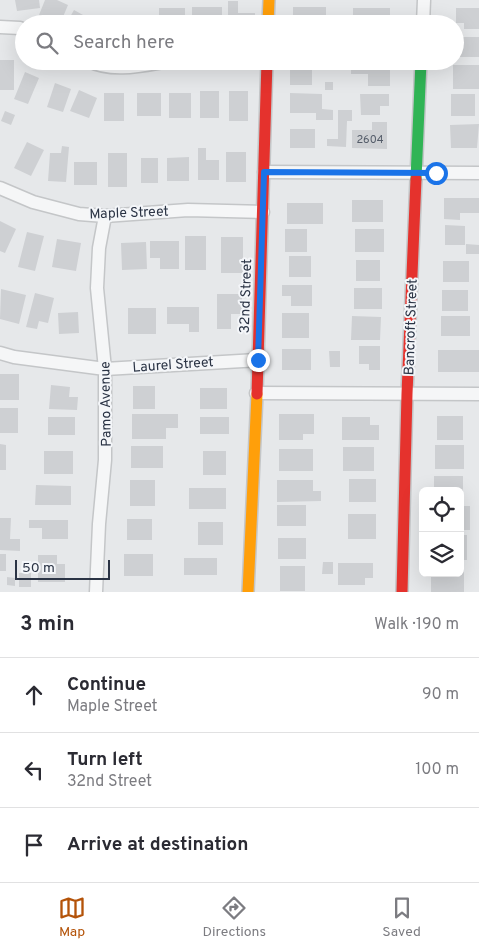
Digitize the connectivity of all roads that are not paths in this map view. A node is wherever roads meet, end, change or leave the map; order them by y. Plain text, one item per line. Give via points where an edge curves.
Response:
1 (269, 0) edge
2 (424, 0) edge
3 (268, 15) edge
4 (423, 15) edge
5 (0, 27) edge
6 (15, 28) edge
7 (267, 70) edge
8 (421, 70) edge
9 (264, 172) junction
10 (417, 173) junction
11 (479, 173) edge
12 (0, 188) edge
13 (263, 212) junction
14 (105, 216) junction
15 (0, 353) edge
16 (258, 360) junction
17 (105, 369) junction
18 (256, 393) junction
19 (407, 394) junction
20 (479, 394) edge
21 (96, 592) edge
22 (248, 592) edge
23 (402, 592) edge

1 - 3 street
2 - 4 street
5 - 6 street
7 - 9 street, 32nd Street
8 - 10 street, Bancroft Street
9 - 10 street
9 - 13 street, 32nd Street
10 - 11 street
10 - 19 street, Bancroft Street
12 - 14 street, Maple Street via 33,202 79,214
13 - 14 street, Maple Street via 188,210
13 - 16 street, 32nd Street
14 - 17 street, Pamo Avenue via 97,288
15 - 17 street, Laurel Street
16 - 17 street, Laurel Street
16 - 18 street, 32nd Street
17 - 21 street, Pamo Avenue via 105,460
18 - 19 street
18 - 22 street, 32nd Street
19 - 20 street
19 - 23 street, Bancroft Street

